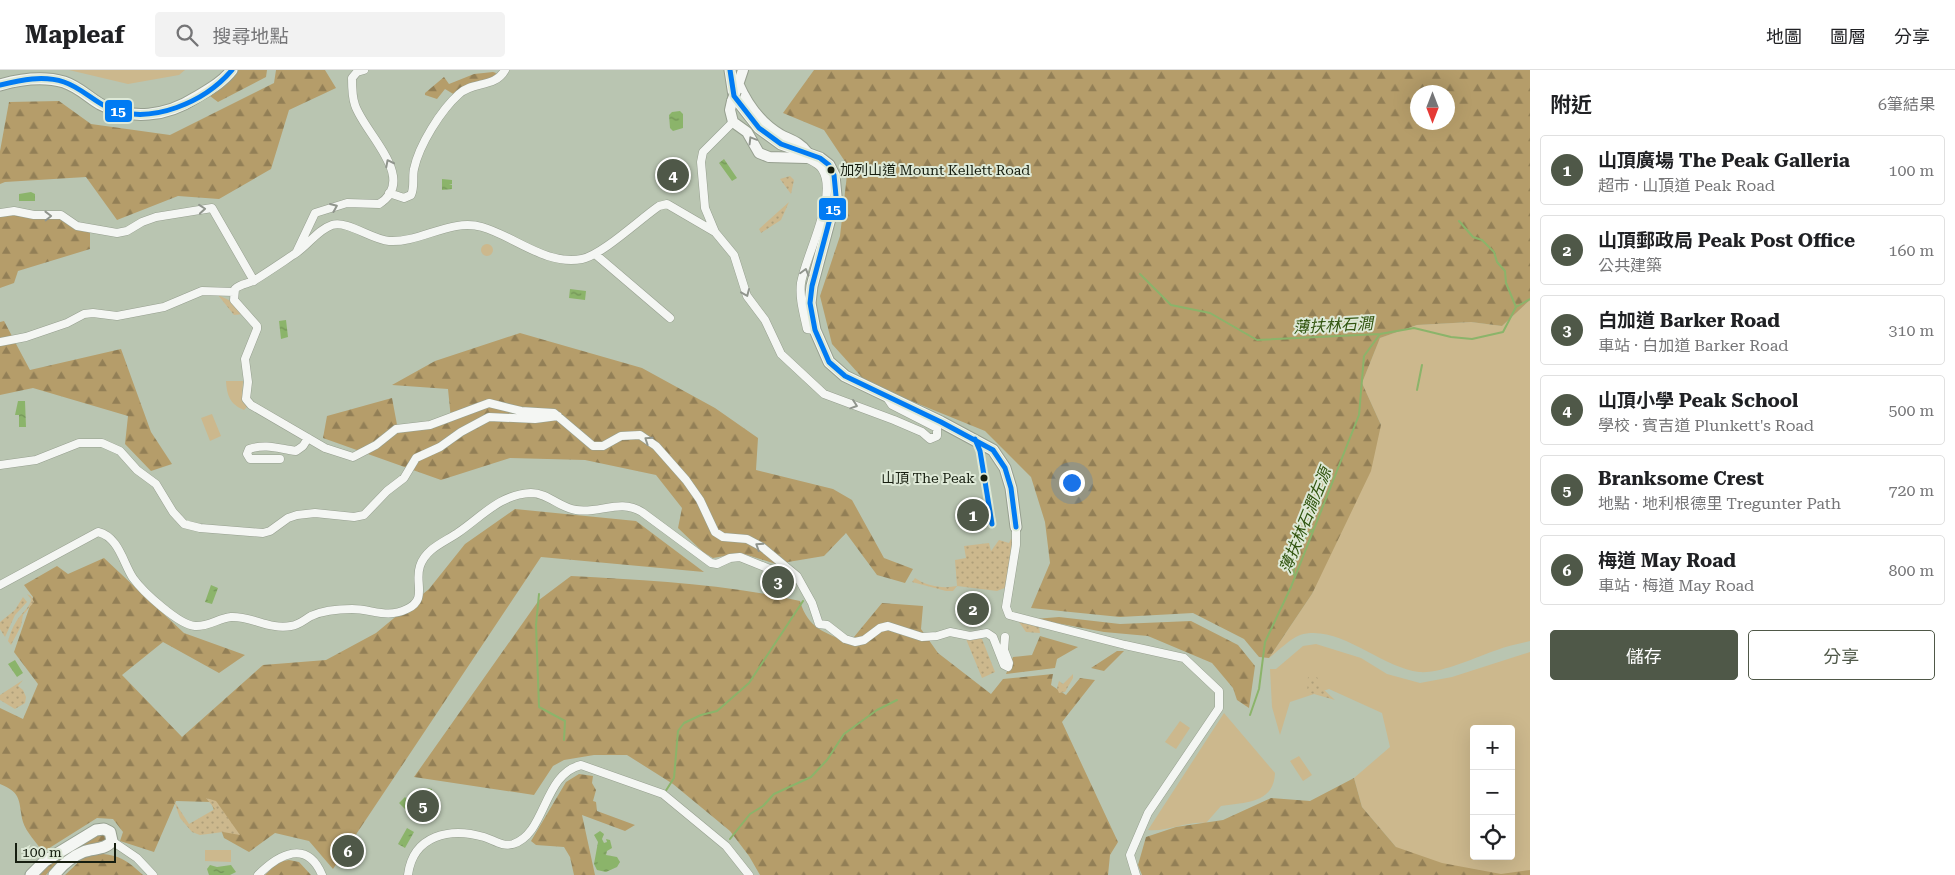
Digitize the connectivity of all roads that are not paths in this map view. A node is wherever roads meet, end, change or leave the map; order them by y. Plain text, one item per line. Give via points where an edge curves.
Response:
1 (232, 70) edge
2 (364, 70) edge
3 (506, 70) edge
4 (730, 70) edge
5 (737, 70) edge
6 (743, 70) edge
7 (0, 85) edge
8 (736, 92) junction
9 (733, 122) junction
10 (807, 155) junction
11 (389, 194) junction
12 (0, 213) edge
13 (716, 232) junction
14 (595, 254) junction
15 (294, 255) junction
16 (254, 281) junction
17 (234, 292) junction
18 (670, 318) dead end
19 (0, 342) edge
20 (885, 394) junction
21 (558, 416) junction
22 (308, 438) junction
23 (280, 459) dead end
24 (0, 465) edge
25 (1016, 527) joint
26 (797, 576) junction
27 (0, 585) edge
28 (1005, 637) dead end
29 (112, 840) junction
30 (30, 875) edge
31 (54, 875) edge
32 (153, 875) edge
33 (258, 875) edge
34 (322, 875) edge
35 (408, 875) edge
36 (749, 875) edge
37 (1136, 875) edge

1 - 7 main road via 220,82 186,104 151,114 114,110 76,87 57,80 28,79
11 -> 2 street via 394,180 393,170 354,105 352,78
3 - 11 street via 494,81 458,94 426,139 414,168 411,195 404,198
4 - 10 main road via 734,96 759,128 781,144
5 - 8 street
6 - 8 street
8 - 9 street via 730,110
8 - 10 street via 764,121 803,147
10 -> 9 street via 763,155 747,132
9 - 13 street via 703,152 705,208
10 - 20 main road via 829,165 837,186 812,286 811,310 815,330 826,357 835,368
15 -> 11 street via 317,212 351,202 377,204
12 -> 16 street via 61,215 77,226 117,233 148,219 212,208
13 - 14 street via 667,204 659,206
13 -> 20 street via 736,259 747,296 764,317 780,352 790,364 824,394 894,420 930,439 935,438 938,431 934,427 892,405
14 - 15 street via 570,260 548,256 476,225 390,241 339,224 325,229
14 - 18 street
15 - 16 street
16 - 17 street via 238,286
17 - 19 street via 202,291 164,307 117,316 84,314 26,337
17 - 22 street via 235,302 258,329 245,359 246,399
20 - 25 main road via 992,450 1005,468
21 - 22 street via 548,411 521,411 489,404 430,425 396,429 356,457 324,448
21 - 24 street via 535,419 489,417 440,448 416,458 404,478 364,515 297,515 263,533 184,524 158,487 120,451 102,443 83,442 36,460
26 -> 21 street via 747,539 723,537 715,532 686,480 649,439 640,435 621,436 603,446 593,446
22 - 23 street via 296,451 283,447 256,447 249,449 247,454 250,459
25 - 37 street via 1006,607 1009,615 1184,658 1219,691 1220,708 1141,828 1130,855
26 - 27 street via 740,557 711,563 631,507 617,505 576,510 532,493 494,505 429,552 419,570 419,599 409,608 393,614 339,609 287,627 234,617 200,626 186,624 175,619 134,579 113,542 98,532
26 - 28 street via 819,624 827,624 845,639 855,642 888,626 922,637 950,632 970,636 989,634 994,637 1004,665 1008,667
29 - 30 main road via 108,830 99,829 45,861
29 - 31 main road via 105,847 74,857
29 - 32 street via 137,858
33 - 34 street via 278,857 292,854 313,860
35 - 36 street via 410,860 417,850 425,842 445,834 481,837 504,844 521,840 529,832 558,780 581,765 659,792 726,846

